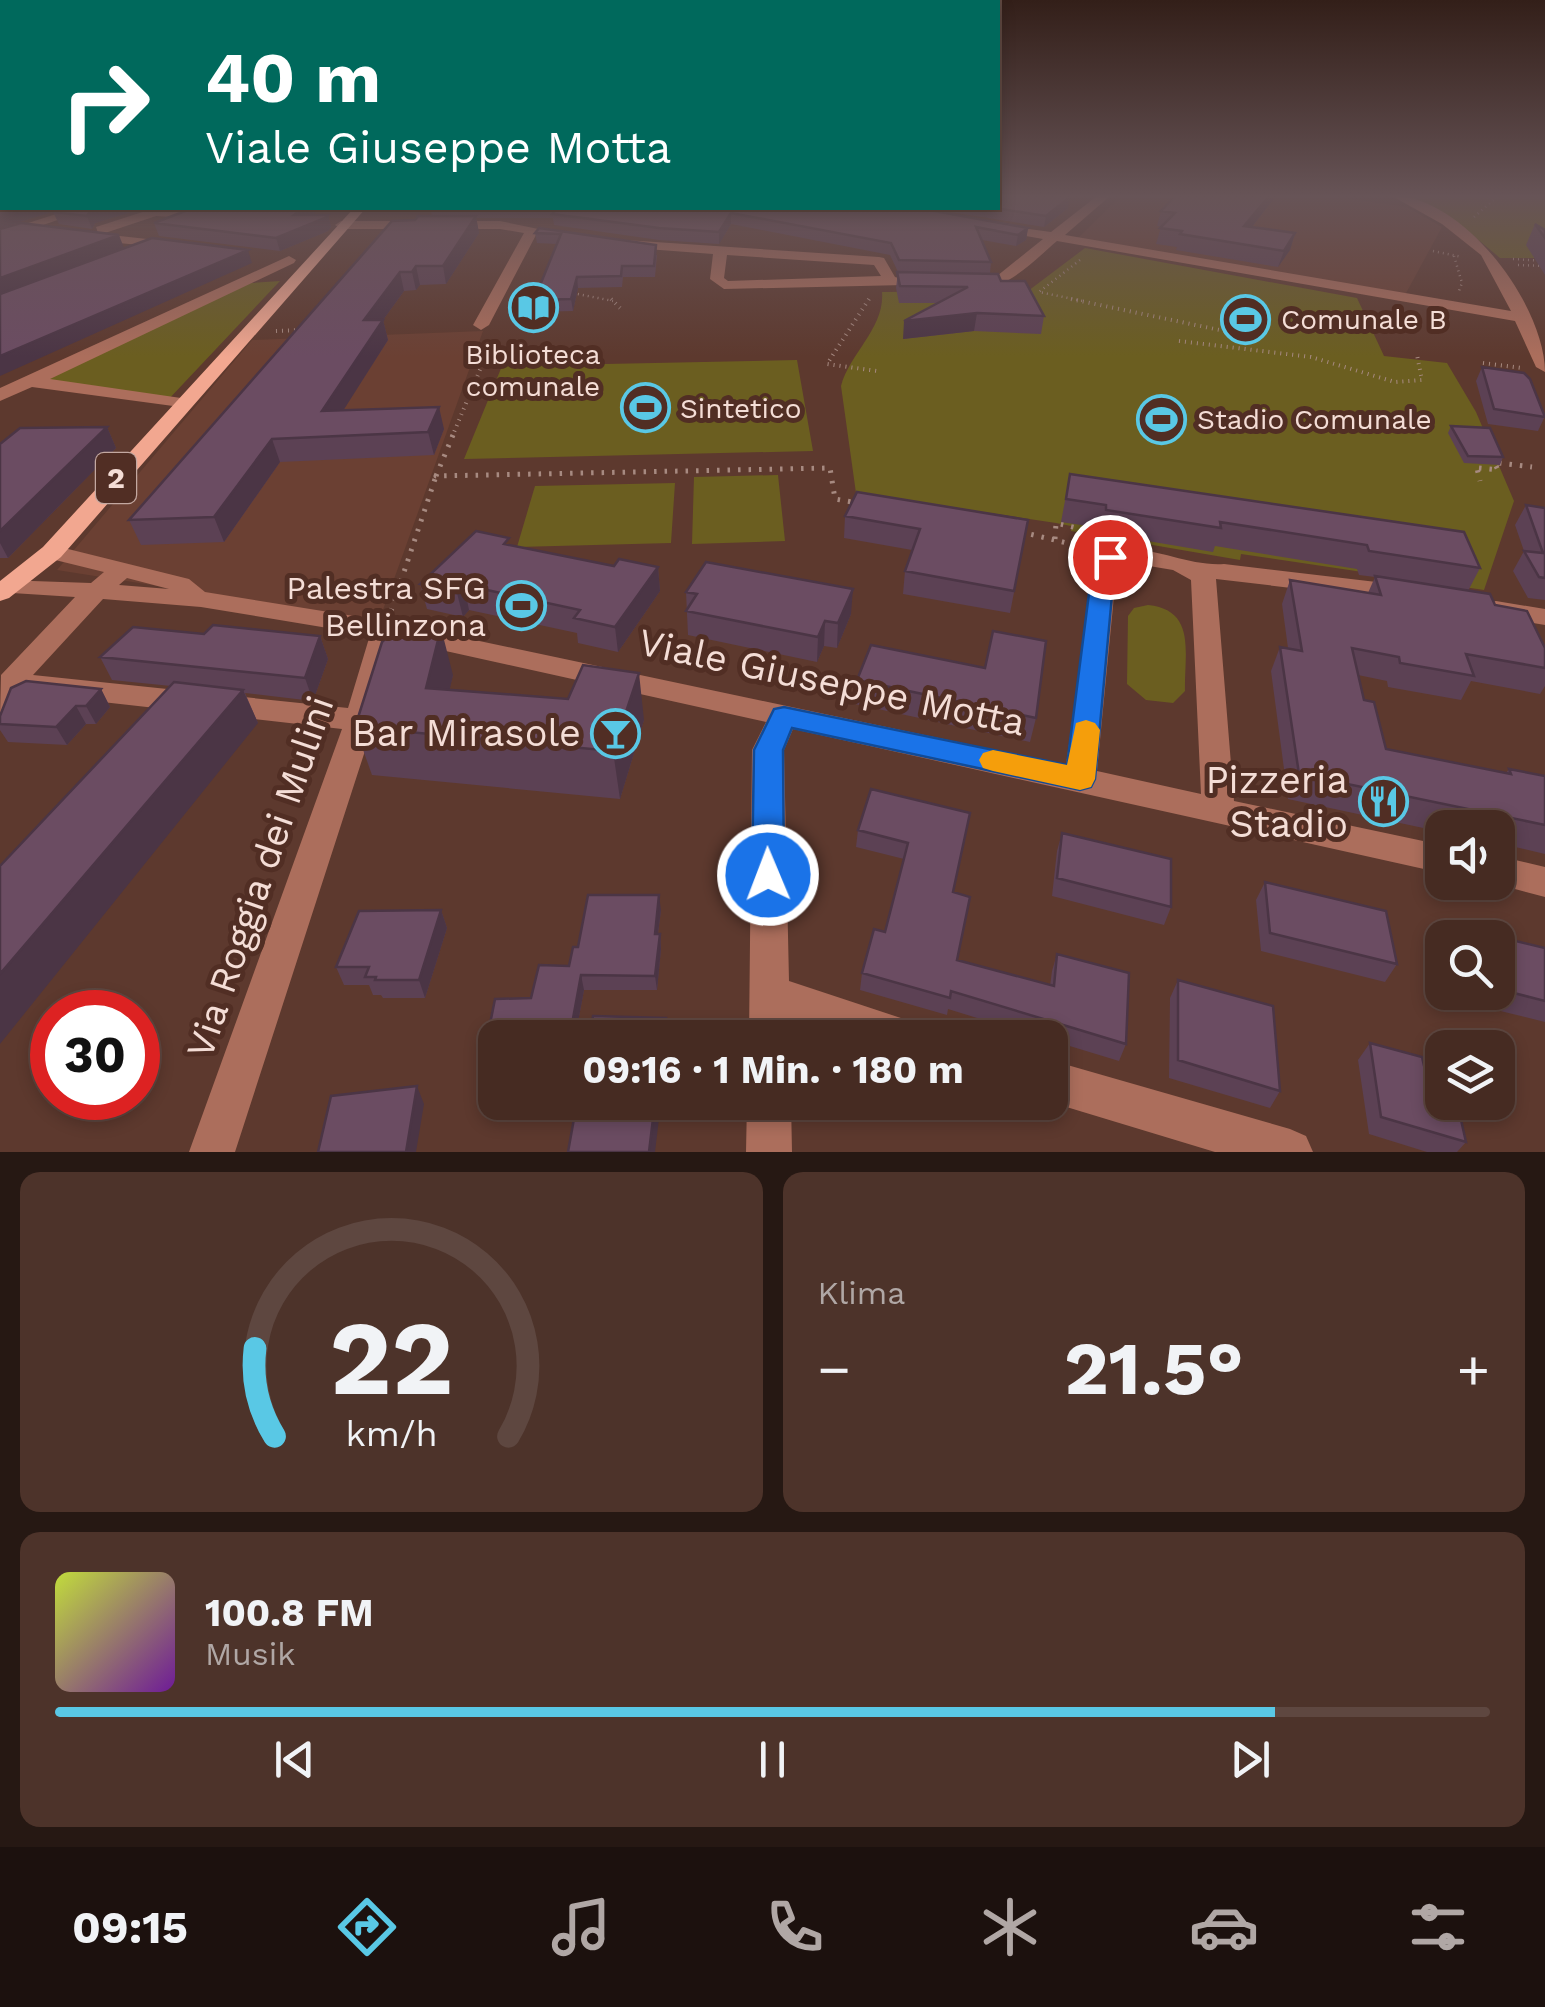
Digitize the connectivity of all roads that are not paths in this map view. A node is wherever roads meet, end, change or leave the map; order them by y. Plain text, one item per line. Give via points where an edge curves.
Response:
1 (141, 250) edge
2 (320, 250) edge
3 (522, 250) edge
4 (651, 250) edge
5 (1037, 250) edge
6 (1126, 250) edge
7 (1480, 250) edge
8 (250, 255) edge
9 (119, 258) edge
10 (290, 260) junction
11 (310, 261) junction
12 (718, 262) junction
13 (890, 280) junction
14 (926, 281) edge
15 (248, 282) junction
16 (944, 282) edge
17 (766, 295) dead end
18 (1519, 318) junction
19 (481, 324) dead end
20 (1540, 349) edge
21 (1537, 368) edge
22 (0, 376) edge
23 (30, 381) junction
24 (0, 394) edge
25 (181, 404) junction
26 (52, 552) junction
27 (122, 570) junction
28 (1202, 573) junction
29 (6, 589) edge
30 (95, 592) junction
31 (1428, 598) edge
32 (201, 599) junction
33 (1467, 604) edge
34 (1545, 617) edge
35 (385, 629) junction
36 (6, 695) edge
37 (784, 716) junction
38 (360, 720) junction
39 (1080, 779) junction
40 (1218, 809) junction
41 (1425, 855) edge
42 (1515, 876) edge
43 (1545, 882) edge
44 (770, 993) junction
45 (770, 1020) edge
46 (850, 1020) edge
47 (1068, 1086) edge
48 (770, 1120) edge
49 (212, 1152) edge
50 (769, 1152) edge
51 (1290, 1152) edge

1 - 9 street
2 - 11 main road, 2
3 - 19 street
4 - 12 street
5 - 16 street via 997,282
6 - 18 street
7 - 18 street via 1499,269
8 - 10 street
10 - 11 street
10 - 15 street
11 - 15 street
11 - 25 main road, 2
12 - 12 street via 868,269 874,275 860,278
12 - 13 street via 879,261
12 - 13 street via 718,282 729,286
13 - 14 street
13 - 17 street via 884,291
15 - 23 street
18 - 20 street
20 - 21 street
22 - 23 street
23 - 24 street
23 - 25 street
25 - 26 main road, 2
26 - 27 street, Viale Giuseppe Motta
26 - 29 main road, 2
27 - 30 street
27 - 32 street, Viale Giuseppe Motta via 180,584
28 - 31 street
28 - 39 street via 1110,557 1104,562
28 - 40 street
29 - 30 street, Viale Giuseppe Motta
30 - 32 street, Viale Giuseppe Motta
30 - 36 street
32 - 35 street, Viale Giuseppe Motta
33 - 34 street
35 - 37 street, Viale Giuseppe Motta
35 - 38 street, Via Roggia dei Mulini
36 - 38 street
37 - 39 street, Viale Giuseppe Motta
37 - 44 street via 768,750
38 - 49 street, Via Roggia dei Mulini
39 - 40 street, Viale Giuseppe Motta
40 - 41 street, Viale Giuseppe Motta
42 - 43 street
44 - 45 street
44 - 46 street
47 - 51 street
48 - 50 street

